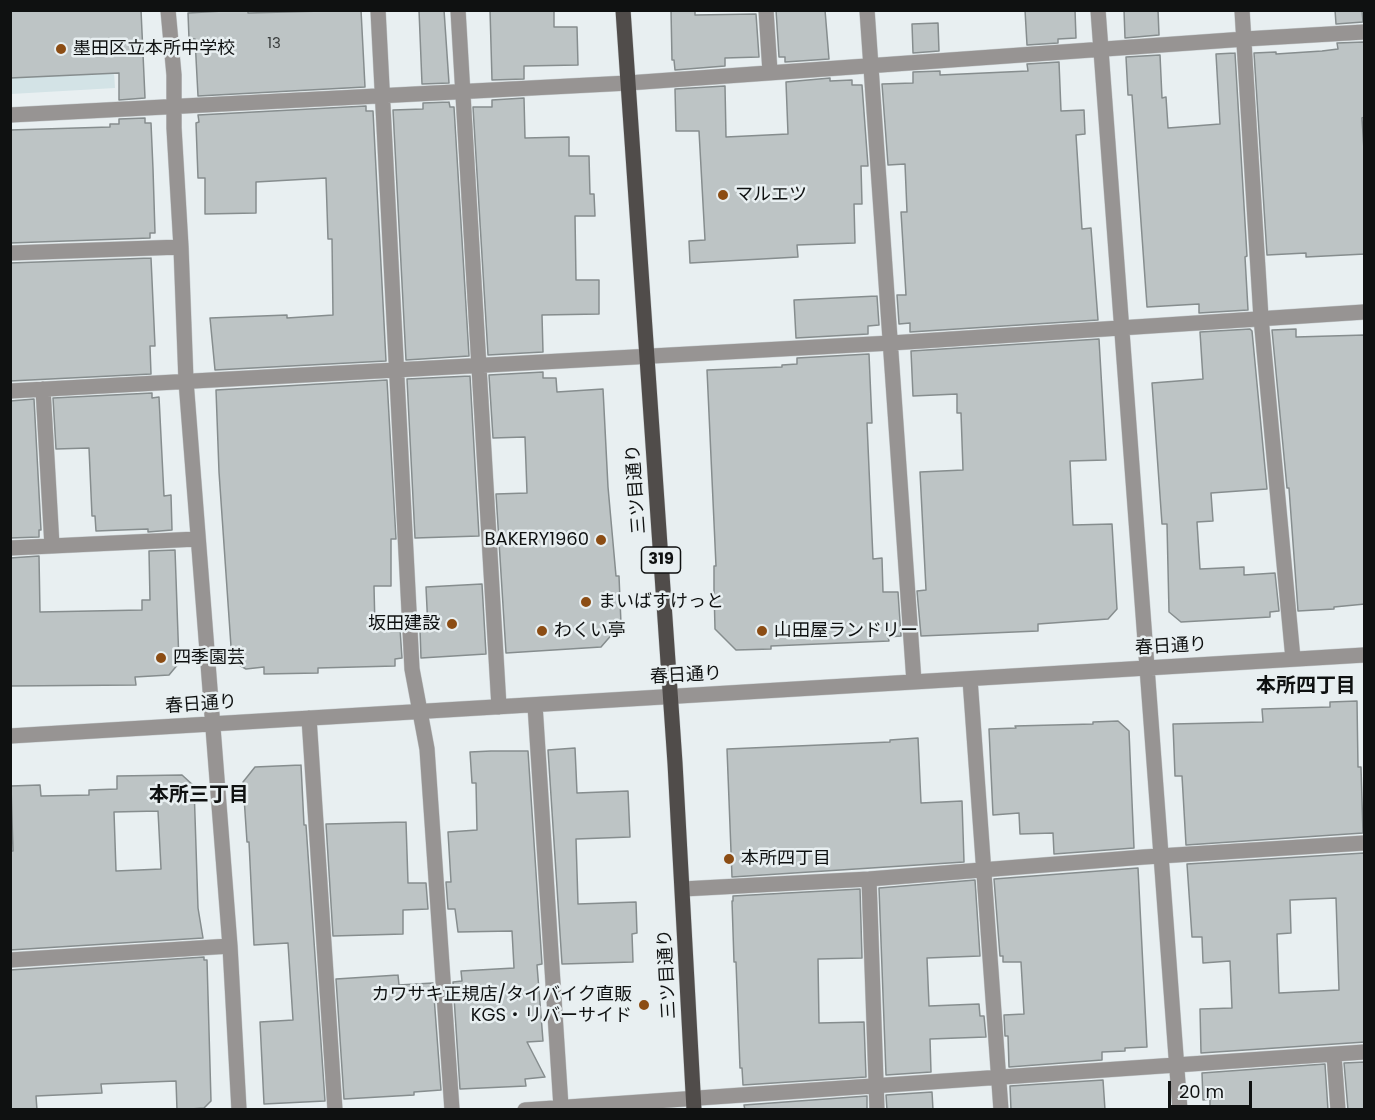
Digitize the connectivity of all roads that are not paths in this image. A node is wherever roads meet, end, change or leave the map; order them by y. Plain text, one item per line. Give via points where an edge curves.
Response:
1 (168, 10) edge
2 (378, 10) edge
3 (458, 10) edge
4 (623, 10) edge
5 (766, 10) edge
6 (867, 10) edge
7 (1098, 10) edge
8 (1242, 10) edge
9 (1365, 32) edge
10 (1245, 39) junction
11 (1102, 50) junction
12 (871, 65) junction
13 (770, 72) junction
14 (628, 83) junction
15 (464, 92) junction
16 (382, 97) junction
17 (174, 106) junction
18 (10, 115) edge
19 (181, 247) junction
20 (10, 253) edge
21 (1365, 312) edge
22 (1261, 318) junction
23 (1120, 328) junction
24 (891, 343) junction
25 (647, 357) junction
26 (479, 366) junction
27 (396, 370) junction
28 (186, 381) junction
29 (43, 389) junction
30 (10, 391) edge
31 (197, 539) junction
32 (52, 546) junction
33 (10, 548) edge
34 (1365, 655) edge
35 (1293, 659) junction
36 (1146, 668) junction
37 (970, 679) junction
38 (914, 682) junction
39 (670, 697) junction
40 (535, 705) junction
41 (499, 707) junction
42 (420, 713) junction
43 (309, 718) junction
44 (214, 724) junction
45 (10, 736) edge
46 (1365, 843) edge
47 (1162, 856) junction
48 (984, 870) junction
49 (869, 879) junction
50 (683, 890) junction
51 (230, 946) junction
52 (10, 960) edge
53 (1365, 1052) edge
54 (1334, 1055) junction
55 (1177, 1064) junction
56 (998, 1076) junction
57 (874, 1084) junction
58 (694, 1104) edge
59 (561, 1107) junction
60 (239, 1110) edge
61 (335, 1110) edge
62 (452, 1110) edge
63 (525, 1110) edge
64 (877, 1110) edge
65 (1001, 1110) edge
66 (1180, 1110) edge
67 (1338, 1110) edge

1 - 17 street
2 - 16 street
3 - 15 street
4 - 14 main road, 三ツ目通り / 319
5 - 13 street
6 - 12 street
7 - 11 street
8 - 10 street
9 - 10 street
10 - 11 street
10 - 22 street
11 - 12 street
11 - 23 street
12 - 13 street
12 - 24 street
13 - 14 street
14 - 15 street
14 - 25 main road, 三ツ目通り / 319
15 - 16 street
15 - 26 street
16 - 17 street
16 - 27 street
17 - 18 street
17 - 19 street
19 - 20 street
19 - 28 street
21 - 22 street
22 - 23 street
22 - 35 street
23 - 24 street
23 - 36 street
24 - 25 street
24 - 38 street
25 - 26 street
25 - 39 main road, 三ツ目通り / 319
26 - 27 street
26 - 41 street
27 - 28 street
27 - 42 street via 412,669
28 - 29 street
28 - 31 street
29 - 30 street
29 - 32 street
31 - 32 street
31 - 44 street
32 - 33 street
34 - 35 street, 春日通り
35 - 36 street, 春日通り
36 - 37 street, 春日通り
36 - 47 street
37 - 38 street, 春日通り
37 - 48 street
38 - 39 street, 春日通り
39 - 40 street, 春日通り
39 - 50 main road, 三ツ目通り / 319
40 - 41 street, 春日通り
40 - 59 street
41 - 42 street, 春日通り
42 - 43 street, 春日通り
42 - 62 street via 426,748
43 - 44 street, 春日通り
43 - 61 street
44 - 45 street, 春日通り
44 - 51 street
46 - 47 street
47 - 48 street
47 - 55 street
48 - 49 street
48 - 56 street
49 - 50 street
49 - 57 street
50 - 58 main road, 三ツ目通り / 319
51 - 52 street
51 - 60 street
53 - 54 street
54 - 55 street
54 - 67 street
55 - 56 street
55 - 66 street
56 - 57 street
56 - 65 street
57 - 58 street via 734,1096
57 - 64 street
58 - 59 street
59 - 63 street

